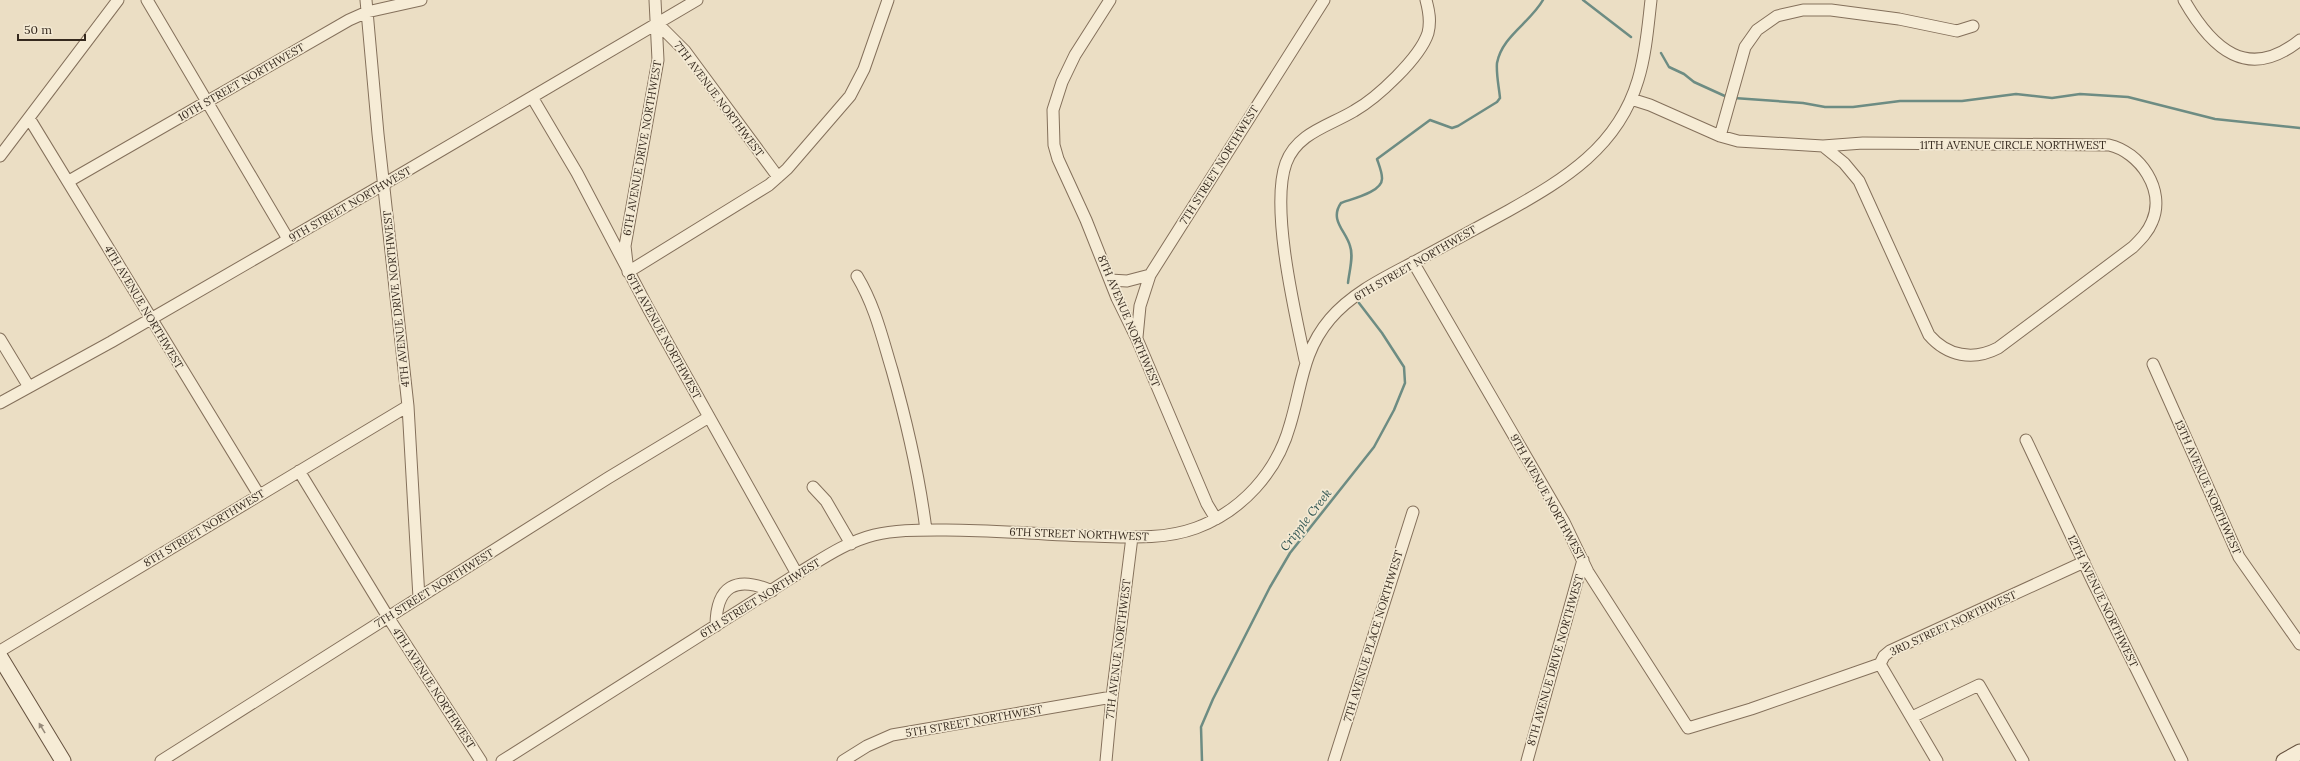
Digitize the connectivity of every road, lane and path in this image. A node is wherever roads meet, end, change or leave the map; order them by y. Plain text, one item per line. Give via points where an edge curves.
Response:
1 (118, 0) edge
2 (147, 0) edge
3 (366, 0) edge
4 (421, 0) edge
5 (655, 0) edge
6 (697, 0) edge
7 (888, 0) edge
8 (1110, 0) edge
9 (1324, 0) edge
10 (1426, 0) edge
11 (1651, 0) edge
12 (2184, 0) edge
13 (367, 12) junction
14 (657, 23) junction
15 (1973, 26) dead end
16 (2300, 40) edge
17 (532, 97) junction
18 (1631, 99) junction
19 (207, 102) junction
20 (29, 118) junction
21 (1720, 136) junction
22 (1823, 146) junction
23 (0, 156) edge
24 (778, 177) junction
25 (69, 181) junction
26 (384, 184) junction
27 (288, 239) junction
28 (1413, 262) junction
29 (628, 272) junction
30 (1150, 275) junction
31 (857, 276) dead end
32 (1110, 280) junction
33 (150, 319) junction
34 (0, 339) edge
35 (1137, 339) junction
36 (1305, 360) junction
37 (2153, 364) dead end
38 (29, 387) junction
39 (0, 403) edge
40 (408, 406) junction
41 (709, 417) junction
42 (2026, 440) dead end
43 (299, 471) junction
44 (814, 487) dead end
45 (259, 495) junction
46 (1413, 512) dead end
47 (1216, 519) junction
48 (926, 530) junction
49 (1132, 537) junction
50 (851, 544) junction
51 (1583, 560) junction
52 (2084, 562) junction
53 (797, 574) junction
54 (772, 591) junction
55 (419, 598) junction
56 (388, 617) junction
57 (716, 626) junction
58 (2300, 644) edge
59 (0, 651) edge
60 (0, 657) edge
61 (1880, 664) junction
62 (1112, 697) junction
63 (1912, 717) junction
64 (1688, 728) joint
65 (2300, 752) edge
66 (62, 761) edge
67 (161, 761) edge
68 (481, 761) edge
69 (502, 761) edge
70 (843, 761) edge
71 (1106, 761) edge
72 (1334, 761) edge
73 (1527, 761) edge
74 (1937, 761) edge
75 (2023, 761) edge
76 (2182, 761) edge
77 (2284, 761) edge

1 - 20 street
2 - 19 street
3 - 13 street, 4TH AVENUE DRIVE NORTHWEST
4 - 13 street, 10TH STREET NORTHWEST
5 - 14 street, 6TH AVENUE DRIVE NORTHWEST
6 - 14 street, 9TH STREET NORTHWEST
7 - 24 street via 854,90
8 - 32 street, 8TH AVENUE NORTHWEST via 1069,65 1056,99 1052,120 1058,159
9 - 30 street, 7TH STREET NORTHWEST
10 - 36 street via 1430,22 1428,33 1408,62 1370,100 1304,138 1294,148 1286,163 1281,187 1283,232 1295,314
11 - 18 street, 6TH STREET NORTHWEST via 1642,66
12 - 16 street via 2216,43 2240,56 2255,60 2268,59 2285,52
13 - 19 street, 10TH STREET NORTHWEST
13 - 26 street, 4TH AVENUE DRIVE NORTHWEST
14 - 17 street, 9TH STREET NORTHWEST
14 - 24 street, 7TH AVENUE NORTHWEST via 685,51
14 - 29 street, 6TH AVENUE DRIVE NORTHWEST via 658,60 625,246
15 - 21 street via 1957,31 1899,19 1831,10 1803,10 1777,16 1757,30 1745,46
17 - 26 street, 9TH STREET NORTHWEST
17 - 29 street, 6TH AVENUE NORTHWEST via 577,173
18 - 21 street, 11TH AVENUE CIRCLE NORTHWEST via 1650,104
18 - 28 street, 6TH STREET NORTHWEST via 1621,118 1602,143 1569,175
19 - 25 street, 10TH STREET NORTHWEST
19 - 27 street
20 - 23 street
20 - 25 street, 4TH AVENUE NORTHWEST
21 - 22 street, 11TH AVENUE CIRCLE NORTHWEST via 1741,142
22 - 22 street, 11TH AVENUE CIRCLE NORTHWEST via 1863,143 2109,145 2127,152 2141,164 2148,175 2155,197 2154,217 2148,231 2133,246 1998,348 1984,354 1961,355 1946,350 1929,335 1859,181 1844,163
24 - 29 street
25 - 33 street, 4TH AVENUE NORTHWEST
26 - 27 street, 9TH STREET NORTHWEST
26 - 40 street, 4TH AVENUE DRIVE NORTHWEST
27 - 33 street, 9TH STREET NORTHWEST
28 - 36 street, 6TH STREET NORTHWEST via 1367,288 1339,310 1321,331
28 - 51 street, 9TH AVENUE NORTHWEST via 1564,522
29 - 41 street, 6TH AVENUE NORTHWEST
30 - 32 street via 1127,281
30 - 35 street, 7TH STREET NORTHWEST via 1140,306
31 - 48 street via 876,313 909,430
32 - 35 street, 8TH AVENUE NORTHWEST
33 - 38 street, 9TH STREET NORTHWEST
33 - 45 street, 4TH AVENUE NORTHWEST
34 - 38 street
35 - 47 street, 8TH AVENUE NORTHWEST via 1207,504
36 - 47 street, 6TH STREET NORTHWEST via 1290,426 1275,461 1251,492
37 - 58 street, 13TH AVENUE NORTHWEST via 2236,552
38 - 39 street, 9TH STREET NORTHWEST
40 - 43 street, 8TH STREET NORTHWEST
40 - 55 street, 4TH AVENUE DRIVE NORTHWEST
41 - 53 street, 6TH AVENUE NORTHWEST
41 - 55 street, 7TH STREET NORTHWEST
42 - 52 street, 12TH AVENUE NORTHWEST
43 - 45 street, 8TH STREET NORTHWEST
43 - 56 street, 4TH AVENUE NORTHWEST
44 - 50 street via 830,506
45 - 59 street, 8TH STREET NORTHWEST
46 - 72 street, 7TH AVENUE PLACE NORTHWEST
47 - 49 street, 6TH STREET NORTHWEST via 1176,534
48 - 49 street, 6TH STREET NORTHWEST
48 - 50 street, 6TH STREET NORTHWEST via 890,532
49 - 62 street, 7TH AVENUE NORTHWEST
50 - 53 street, 6TH STREET NORTHWEST
51 - 64 street, 9TH AVENUE NORTHWEST via 1615,616
51 - 73 street, 8TH AVENUE DRIVE NORTHWEST
52 - 61 street, 3RD STREET NORTHWEST via 1890,651
52 - 76 street, 12TH AVENUE NORTHWEST
53 - 54 street, 6TH STREET NORTHWEST
54 - 57 street, 6TH STREET NORTHWEST
54 - 57 street via 755,584 735,585 722,594 716,609
55 - 56 street, 7TH STREET NORTHWEST
56 - 67 street, 7TH STREET NORTHWEST
56 - 68 street, 4TH AVENUE NORTHWEST
57 - 69 street, 6TH STREET NORTHWEST
66 -> 60 main road
61 - 63 street
61 - 64 street, 3RD STREET NORTHWEST
62 - 70 street, 5TH STREET NORTHWEST via 892,735 867,746
62 - 71 street, 7TH AVENUE NORTHWEST
63 - 74 street
63 - 75 street via 1979,685
65 - 77 main road

